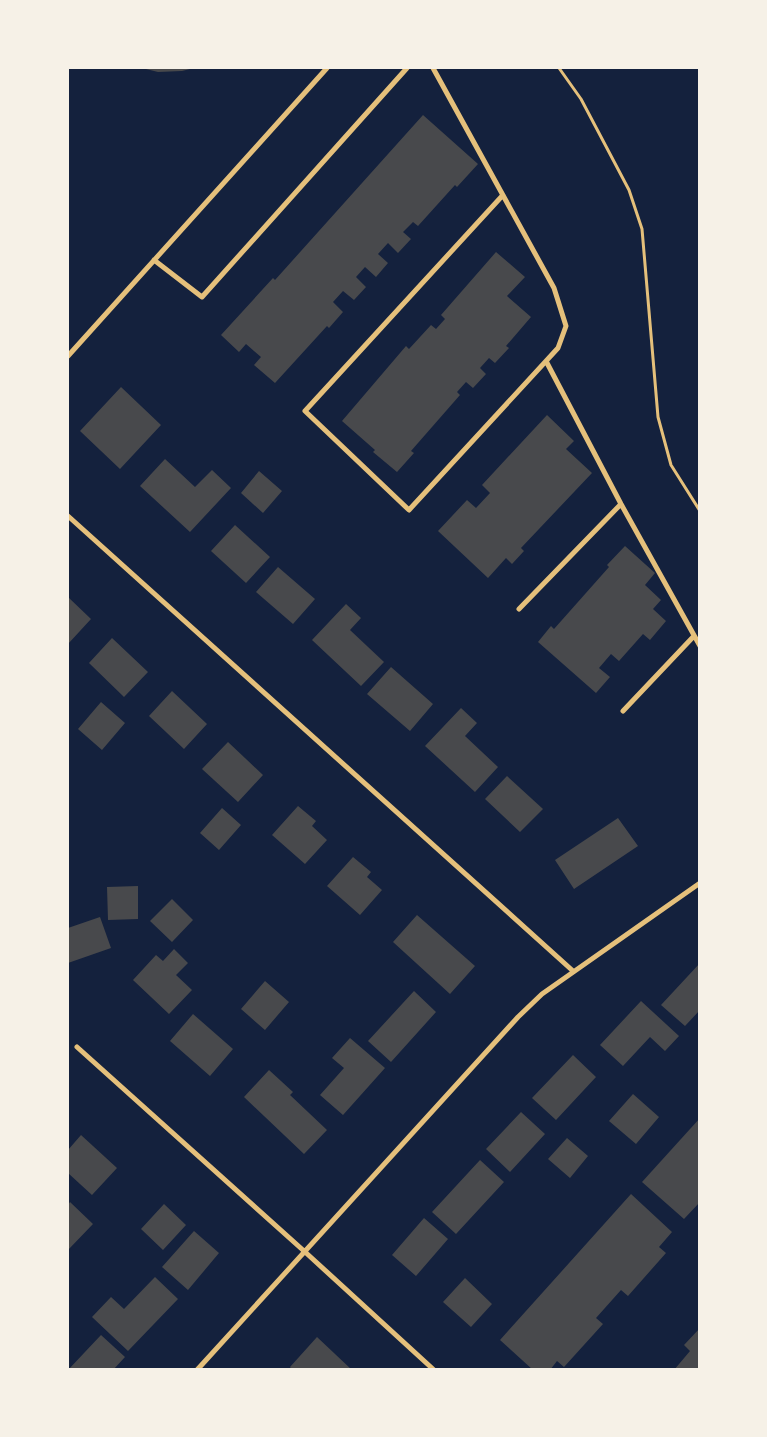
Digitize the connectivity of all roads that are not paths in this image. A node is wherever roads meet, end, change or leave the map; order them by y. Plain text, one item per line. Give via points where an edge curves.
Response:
1 (326, 68) edge
2 (407, 68) edge
3 (433, 68) edge
4 (503, 195) junction
5 (154, 260) junction
6 (68, 356) edge
7 (546, 361) junction
8 (621, 504) junction
9 (68, 516) edge
10 (519, 609) dead end
11 (694, 636) junction
12 (700, 646) edge
13 (623, 710) dead end
14 (700, 882) edge
15 (573, 971) junction
16 (77, 1047) dead end
17 (304, 1251) junction
18 (197, 1370) edge
19 (434, 1370) edge

1 - 5 street
2 - 5 street via 202,297
3 - 4 street
4 - 7 street via 554,288 566,326 558,348
4 - 7 street via 305,411 409,510
5 - 6 street
7 - 8 street
8 - 10 street
8 - 11 street
9 - 15 street
11 - 12 street
11 - 13 street
14 - 15 street
15 - 17 street via 518,1016
16 - 17 street
17 - 18 street
17 - 19 street

